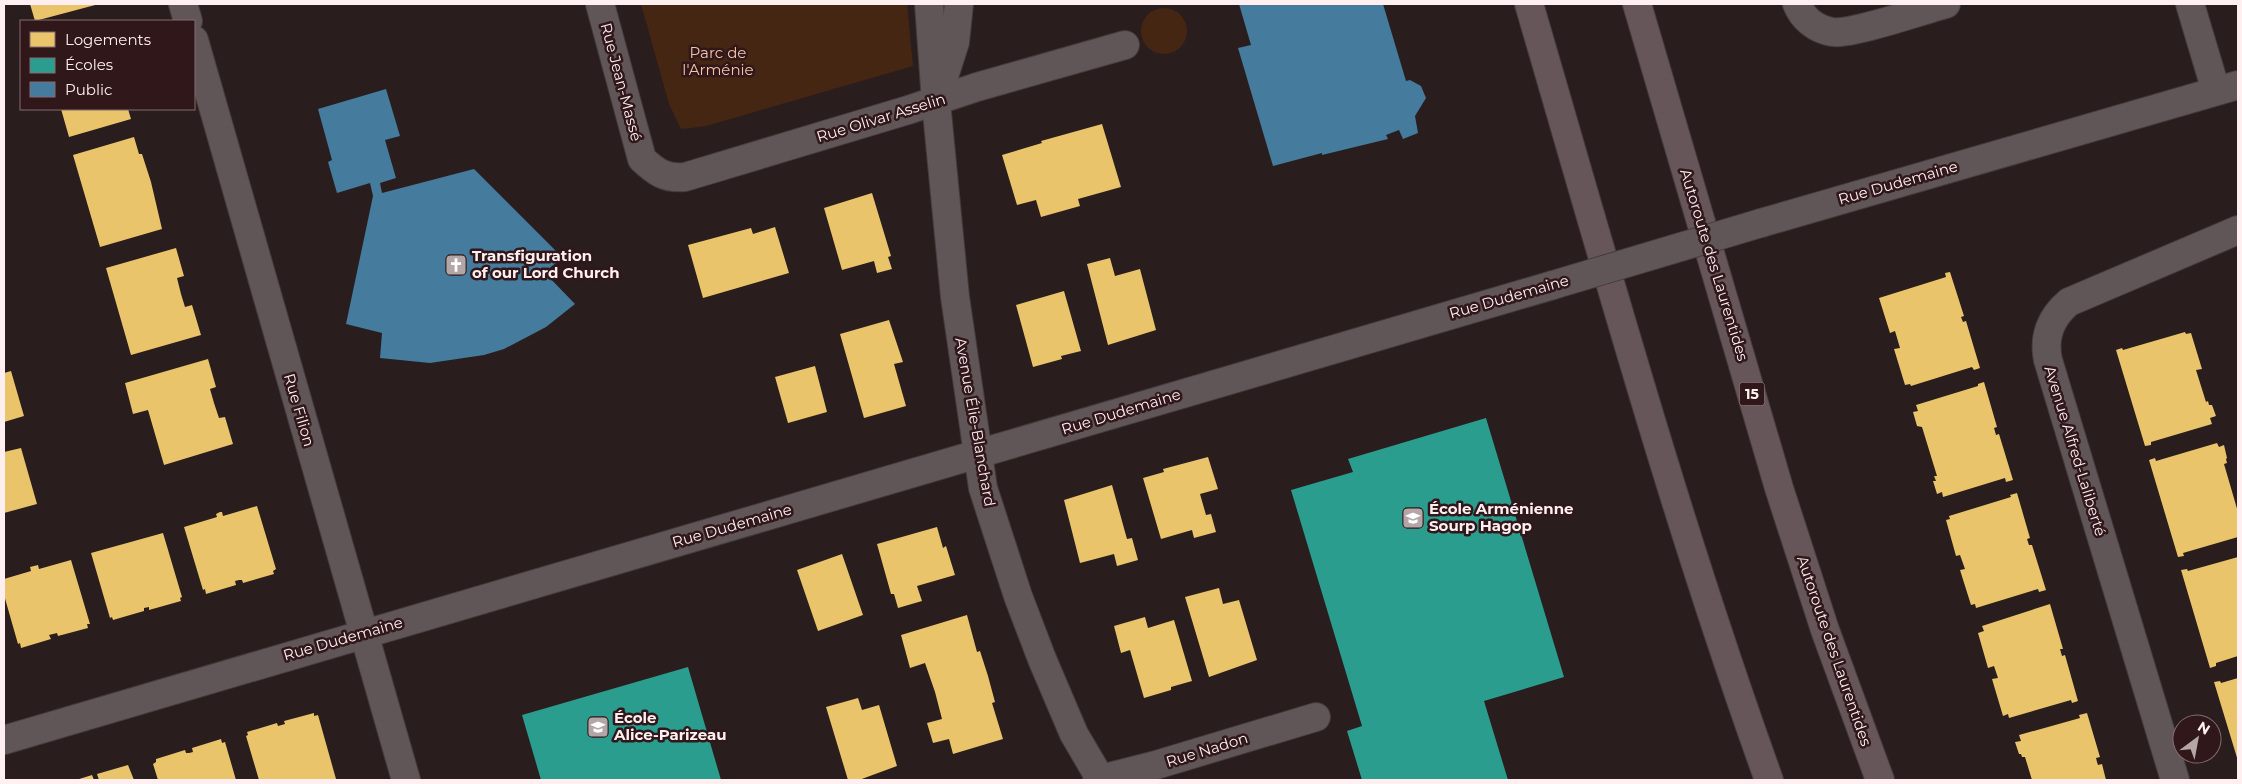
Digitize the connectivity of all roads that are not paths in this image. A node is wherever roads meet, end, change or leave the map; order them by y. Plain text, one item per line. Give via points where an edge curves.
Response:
1 (183, 4) edge
2 (600, 4) edge
3 (929, 4) edge
4 (958, 4) edge
5 (1529, 4) edge
6 (1637, 4) edge
7 (1797, 4) edge
8 (1946, 4) edge
9 (2190, 4) edge
10 (188, 20) edge
11 (195, 44) edge
12 (1125, 45) dead end
13 (2227, 88) edge
14 (936, 102) junction
15 (642, 159) joint
16 (2238, 230) edge
17 (979, 454) junction
18 (363, 634) junction
19 (1316, 717) dead end
20 (4, 740) edge
21 (406, 780) edge
22 (1099, 780) edge
23 (1770, 780) edge
24 (1880, 780) edge
25 (2175, 780) edge

1 - 10 street
2 - 15 street, Rue Jean-Massé
3 - 14 street, Avenue Élie-Blanchard
4 - 14 street, Avenue Élie-Blanchard via 955,42
5 - 23 highway via 1691,553
6 - 24 highway, Autoroute des Laurentides / 15 via 1779,488 1825,630
7 - 8 street via 1809,22 1821,29 1842,32
9 - 13 street
11 - 18 street, Rue Filion
12 - 14 street, Rue Olivar Asselin via 977,87
13 - 17 street, Rue Dudemaine, bridge
14 - 15 street, Rue Olivar Asselin via 685,177 664,177
14 - 17 street, Avenue Élie-Blanchard via 955,298
16 - 25 street, Avenue Alfred-Laliberté via 2069,302 2056,315 2046,342 2048,360
17 - 18 street, Rue Dudemaine
17 - 22 street, Avenue Élie-Blanchard via 986,502 1018,596 1074,734
18 - 20 street, Rue Dudemaine
18 - 21 street, Rue Filion
19 - 22 street, Rue Nadon

